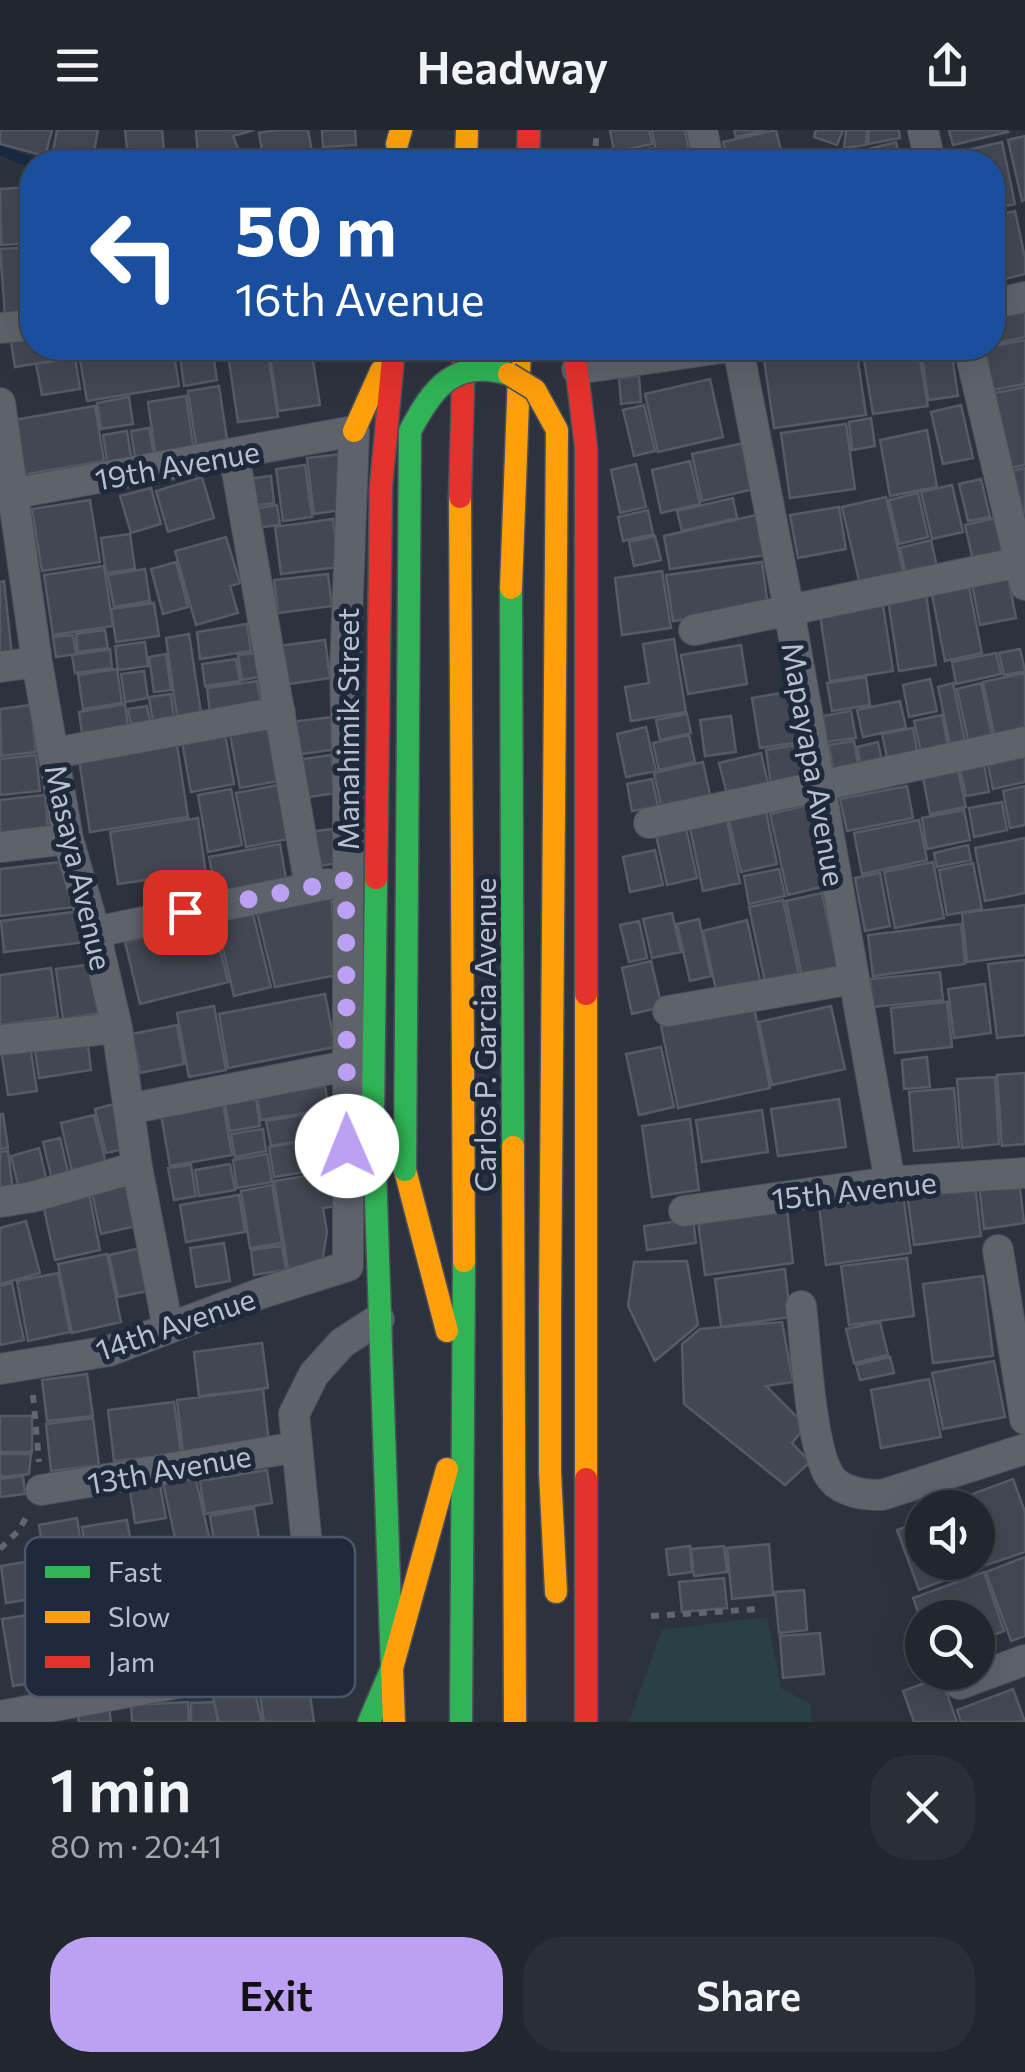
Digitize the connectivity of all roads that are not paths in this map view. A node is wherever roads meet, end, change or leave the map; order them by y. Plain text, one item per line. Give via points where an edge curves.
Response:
1 (387, 360) edge
2 (391, 360) edge
3 (464, 360) edge
4 (520, 360) edge
5 (576, 360) edge
6 (740, 360) edge
7 (972, 360) edge
8 (0, 404) edge
9 (354, 431) junction
10 (234, 454) junction
11 (7, 495) edge
12 (1023, 569) edge
13 (788, 610) junction
14 (694, 630) dead end
15 (37, 662) junction
16 (0, 667) edge
17 (280, 712) junction
18 (1025, 742) edge
19 (54, 753) junction
20 (818, 786) junction
21 (649, 823) dead end
22 (68, 839) junction
23 (0, 847) edge
24 (346, 880) junction
25 (310, 887) junction
26 (95, 932) junction
27 (853, 979) junction
28 (668, 1011) dead end
29 (118, 1028) junction
30 (0, 1040) edge
31 (346, 1066) junction
32 (129, 1108) junction
33 (138, 1167) junction
34 (1025, 1173) edge
35 (890, 1182) junction
36 (0, 1202) edge
37 (684, 1211) dead end
38 (998, 1250) dead end
39 (348, 1266) joint
40 (801, 1306) dead end
41 (380, 1319) junction
42 (168, 1328) junction
43 (0, 1369) edge
44 (465, 1403) junction
45 (1025, 1419) edge
46 (297, 1447) junction
47 (1025, 1449) edge
48 (40, 1490) dead end
49 (306, 1537) edge
50 (556, 1607) dead end
51 (564, 1645) dead end
52 (1025, 1660) edge
53 (392, 1668) junction
54 (995, 1671) edge
55 (102, 1697) edge
56 (0, 1716) edge
57 (369, 1722) edge
58 (394, 1722) edge
59 (460, 1722) edge
60 (515, 1722) edge
61 (582, 1722) edge

1 - 9 main road
2 - 41 main road via 381,486 373,1112
3 - 44 main road, Carlos P. Garcia Avenue
4 - 60 main road, Carlos P. Garcia Avenue via 512,560
5 - 61 main road via 586,446
6 - 13 street, Mapayapa Avenue
7 - 12 street
8 - 11 street, Masaya Avenue
9 - 10 street, 19th Avenue
9 - 24 street, Manahimik Street via 345,619
10 - 11 street, 19th Avenue
10 - 17 street
11 - 15 street, Masaya Avenue
12 - 13 street
13 - 14 street
13 - 20 street, Mapayapa Avenue
15 - 16 street
15 - 19 street, Masaya Avenue
17 - 19 street
17 - 25 street
18 - 20 street
19 - 22 street, Masaya Avenue
20 - 21 street
20 - 27 street, Mapayapa Avenue
22 - 23 street
22 - 26 street, Masaya Avenue
24 - 25 street
24 - 31 street, Manahimik Street
25 - 26 street
26 - 29 street, Masaya Avenue
27 - 28 street
27 - 35 street, Mapayapa Avenue
29 - 30 street
29 - 32 street, Masaya Avenue
31 - 32 street
31 - 39 street, Manahimik Street
32 - 33 street, Masaya Avenue
33 - 36 street
33 - 42 street, Masaya Avenue
34 - 35 street, 15th Avenue
35 - 37 street, 15th Avenue
38 - 45 street
39 - 42 street, 14th Avenue
40 - 47 street via 818,1446 831,1478 848,1490 882,1494
41 - 46 street via 342,1343 314,1374 294,1414
41 - 53 main road
42 - 43 street, 14th Avenue via 109,1351
44 - 50 main road, bridge via 405,1170 410,430 448,376 490,368 524,379 548,402 557,430 550,1311
44 - 53 main road
44 - 59 main road, Carlos P. Garcia Avenue
46 - 48 street, 13th Avenue
46 - 49 street
51 - 61 main road
52 - 54 street
53 - 57 main road
53 - 58 main road
55 - 56 street

